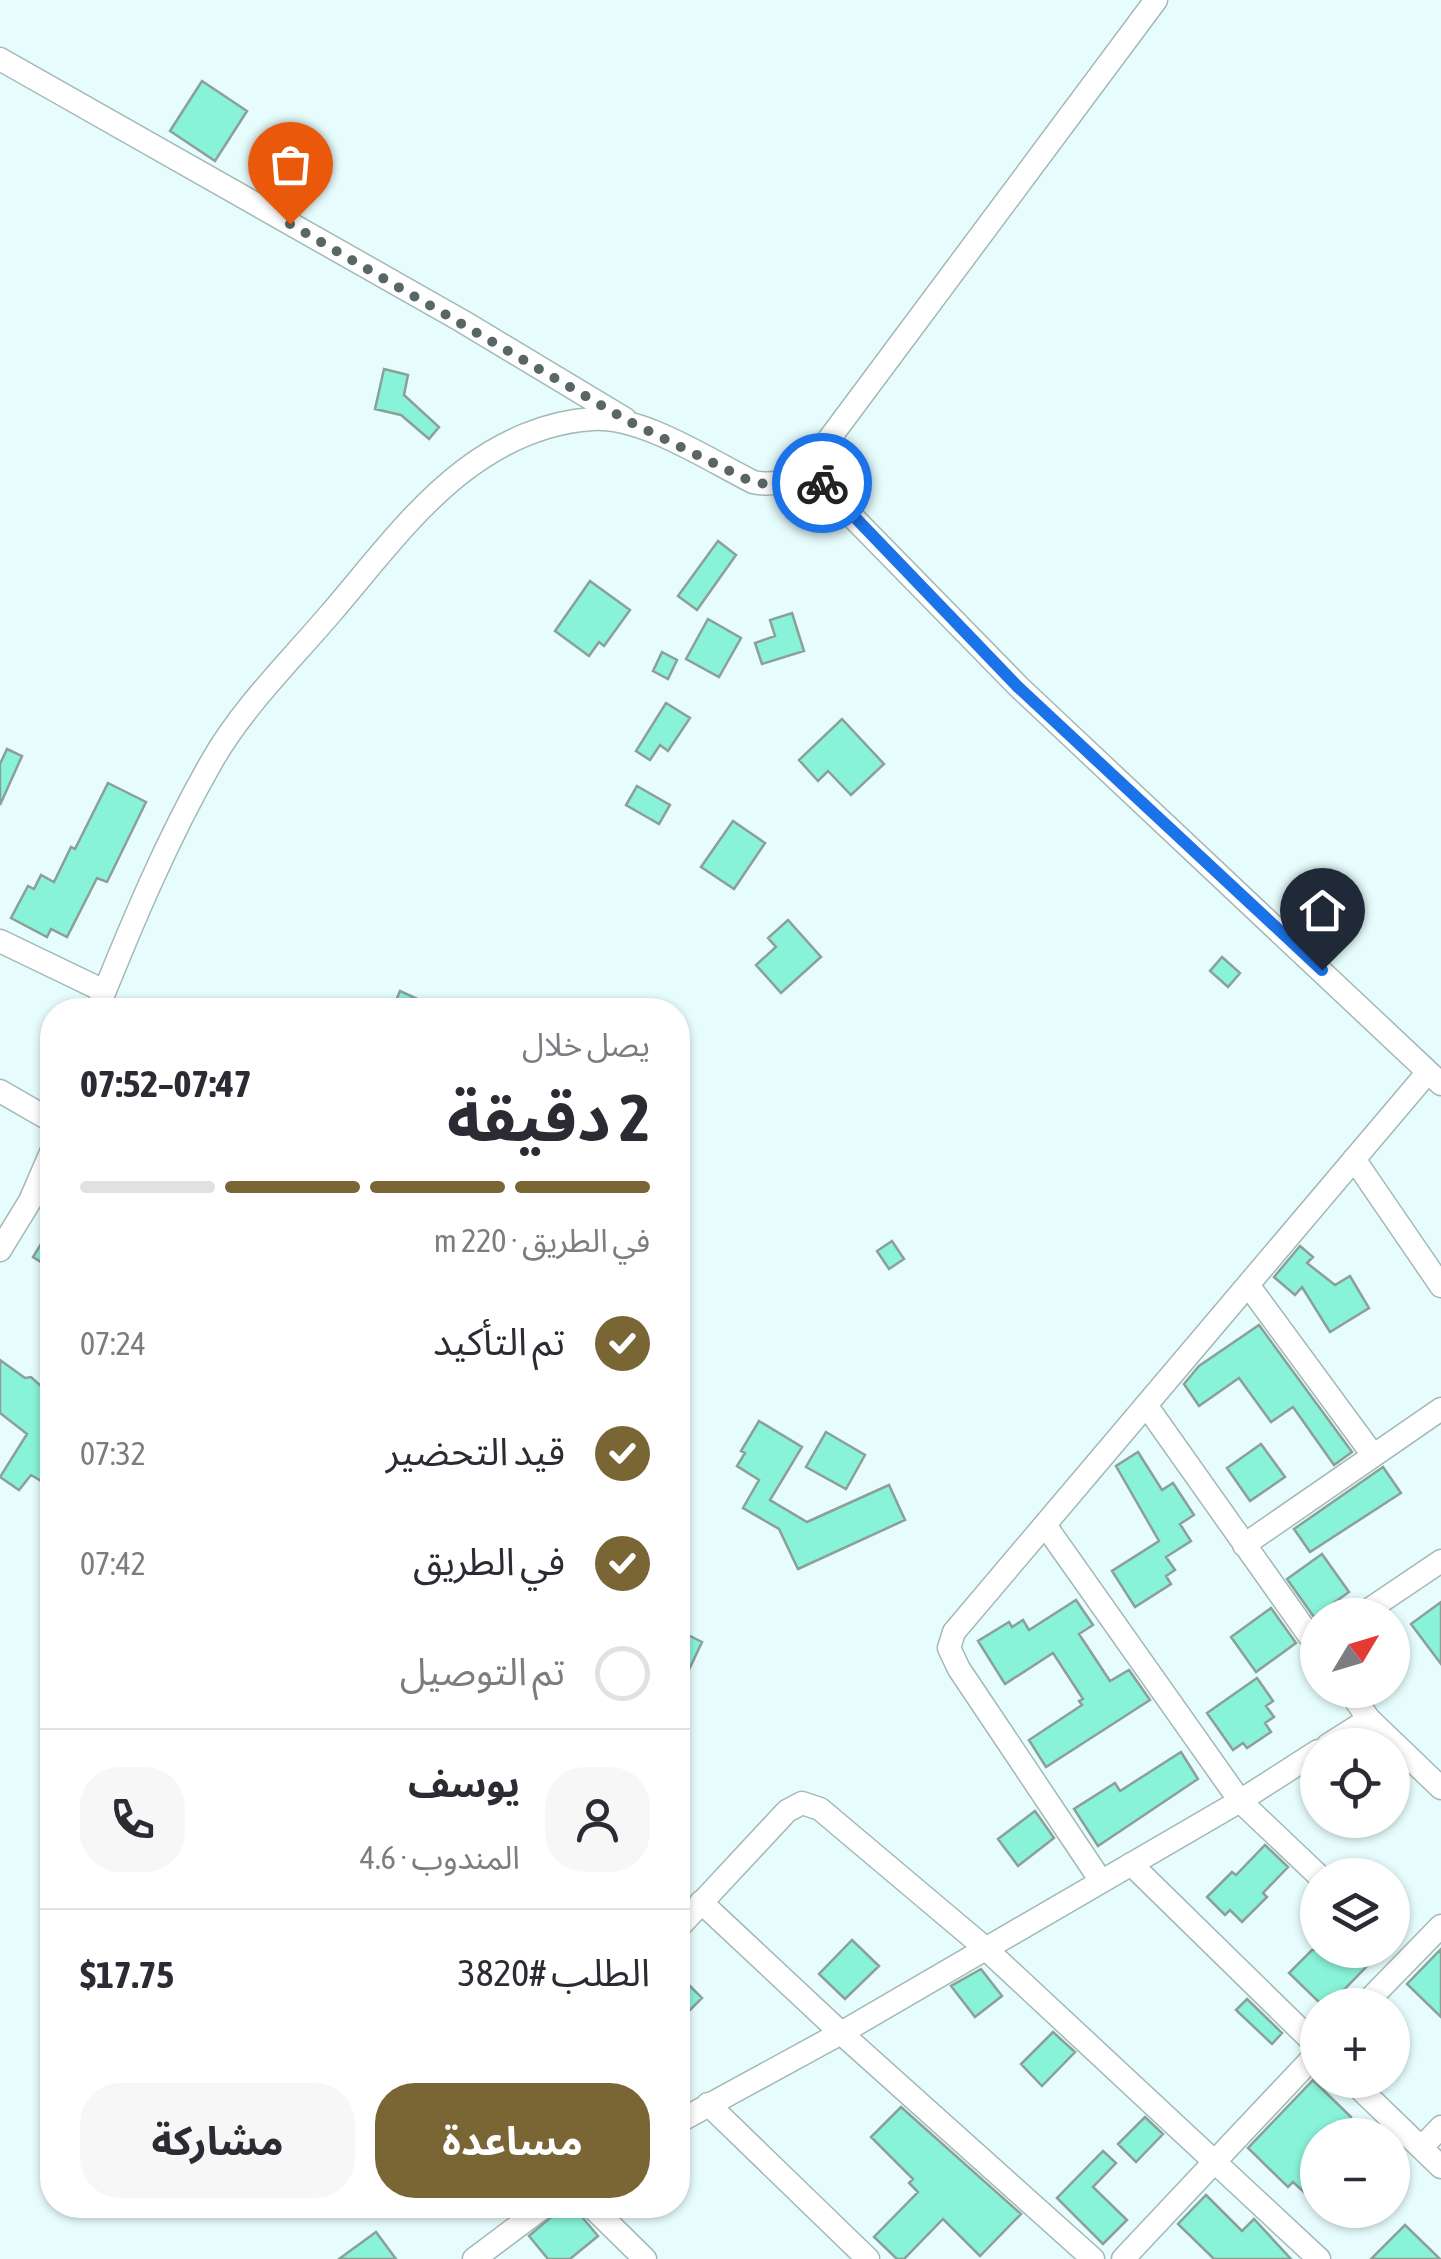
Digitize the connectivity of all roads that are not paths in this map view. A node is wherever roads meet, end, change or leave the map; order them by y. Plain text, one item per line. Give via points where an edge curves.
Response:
1 (1156, 0) edge
2 (0, 58) edge
3 (630, 422) junction
4 (808, 466) junction
5 (0, 942) edge
6 (95, 998) edge
7 (101, 998) edge
8 (1434, 1078) edge
9 (0, 1091) edge
10 (40, 1114) edge
11 (1354, 1159) junction
12 (40, 1178) edge
13 (0, 1250) edge
14 (1248, 1284) junction
15 (1441, 1286) edge
16 (1146, 1405) junction
17 (1441, 1408) edge
18 (1374, 1455) junction
19 (1045, 1526) junction
20 (1244, 1545) junction
21 (1441, 1561) edge
22 (1386, 1598) edge
23 (1300, 1622) edge
24 (1361, 1708) edge
25 (1369, 1719) junction
26 (1355, 1728) edge
27 (1300, 1763) edge
28 (1441, 1788) edge
29 (1240, 1801) junction
30 (1300, 1859) edge
31 (1132, 1864) junction
32 (1101, 1881) junction
33 (701, 1902) junction
34 (690, 1914) edge
35 (1441, 1926) edge
36 (1410, 1947) edge
37 (985, 1948) junction
38 (1300, 2032) edge
39 (840, 2033) junction
40 (1300, 2070) edge
41 (1370, 2098) edge
42 (690, 2109) edge
43 (690, 2111) edge
44 (1441, 2127) edge
45 (1421, 2148) junction
46 (1216, 2162) junction
47 (1441, 2167) edge
48 (529, 2218) edge
49 (603, 2218) edge
50 (474, 2259) edge
51 (646, 2259) edge
52 (868, 2259) edge
53 (1093, 2259) edge
54 (1124, 2259) edge
55 (1318, 2259) edge

1 - 4 street
2 - 3 street
3 - 4 street via 752,482 772,486
3 - 7 street via 592,419 508,442 464,470 415,516 214,758
4 - 8 street via 1018,687
5 - 6 street
8 - 11 street
9 - 10 street
11 - 14 street
11 - 15 street
12 - 13 street
14 - 16 street
14 - 18 street
16 - 19 street
16 - 20 street
17 - 18 street
18 - 20 street
19 - 29 street
19 - 32 street via 954,1632 949,1648
20 - 23 street
21 - 22 street
24 - 25 street
25 - 26 street
25 - 28 street
27 - 29 street
29 - 30 street
29 - 31 street
31 - 32 street
31 - 38 street
32 - 37 street
33 - 34 street
33 - 37 street via 802,1802 820,1809
33 - 39 street
35 - 36 street
37 - 39 street
37 - 46 street
39 - 42 street
39 - 53 street
40 - 46 street
41 - 45 street
43 - 52 street
44 - 45 street
45 - 47 street
46 - 54 street
46 - 55 street
48 - 50 street
49 - 51 street

